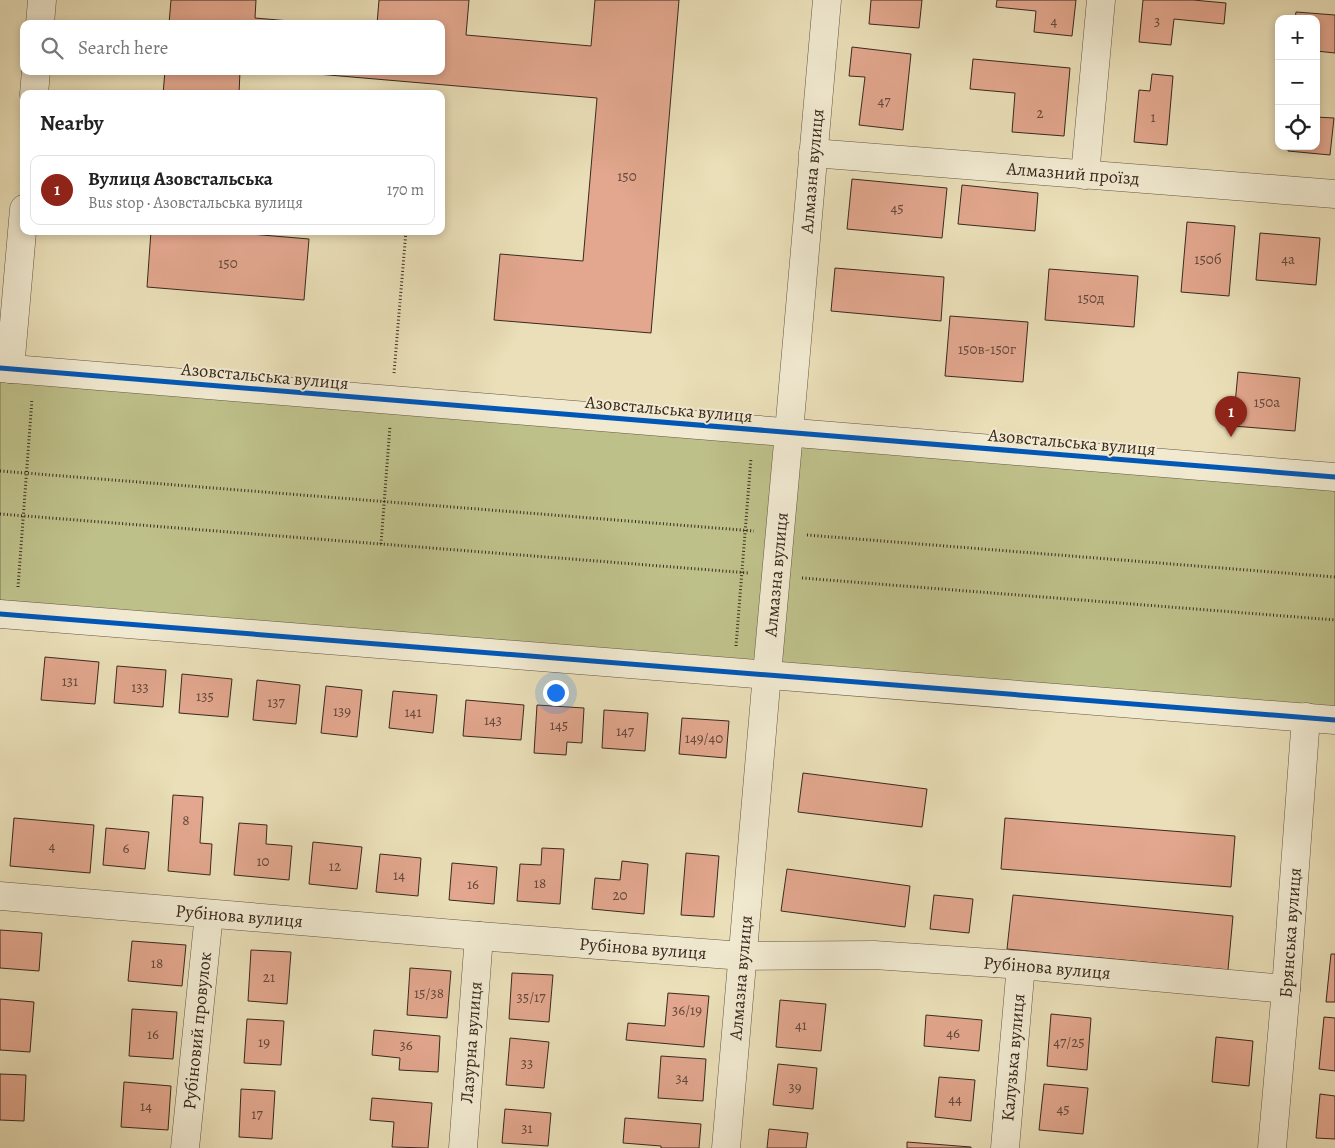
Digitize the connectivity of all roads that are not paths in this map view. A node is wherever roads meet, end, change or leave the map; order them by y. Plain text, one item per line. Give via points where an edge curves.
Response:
1 (42, 0) edge
2 (826, 0) edge
3 (1101, 0) edge
4 (40, 20) edge
5 (36, 75) edge
6 (34, 90) edge
7 (813, 153) junction
8 (1085, 175) junction
9 (1335, 194) edge
10 (23, 235) edge
11 (15, 369) edge
12 (788, 432) junction
13 (1335, 477) edge
14 (8, 614) edge
15 (767, 674) junction
16 (1306, 717) junction
17 (1335, 720) edge
18 (0, 896) edge
19 (209, 914) junction
20 (480, 936) junction
21 (743, 956) junction
22 (1021, 965) junction
23 (1286, 989) junction
24 (185, 1148) edge
25 (463, 1148) edge
26 (726, 1148) edge
27 (1005, 1148) edge
28 (1272, 1148) edge

1 - 4 street
2 - 7 street, Алмазна вулиця
3 - 8 street
5 - 6 street
7 - 8 street, Алмазний проїзд
7 - 12 street, Алмазна вулиця
8 - 9 street, Алмазний проїзд
10 - 11 street
11 - 12 street, Азовстальська вулиця
12 - 13 street, Азовстальська вулиця
12 - 15 street, Алмазна вулиця
14 - 15 street
15 - 16 street
15 - 21 street, Алмазна вулиця
16 - 17 street
16 - 23 street, Брянська вулиця
18 - 19 street, Рубінова вулиця
19 - 20 street, Рубінова вулиця
19 - 24 street, Рубіновий провулок
20 - 21 street, Рубінова вулиця
20 - 25 street, Лазурна вулиця
21 - 22 street, Рубінова вулиця via 874,955
21 - 26 street, Алмазна вулиця
22 - 23 street, Рубінова вулиця
22 - 27 street, Калузька вулиця
23 - 28 street, Брянська вулиця

